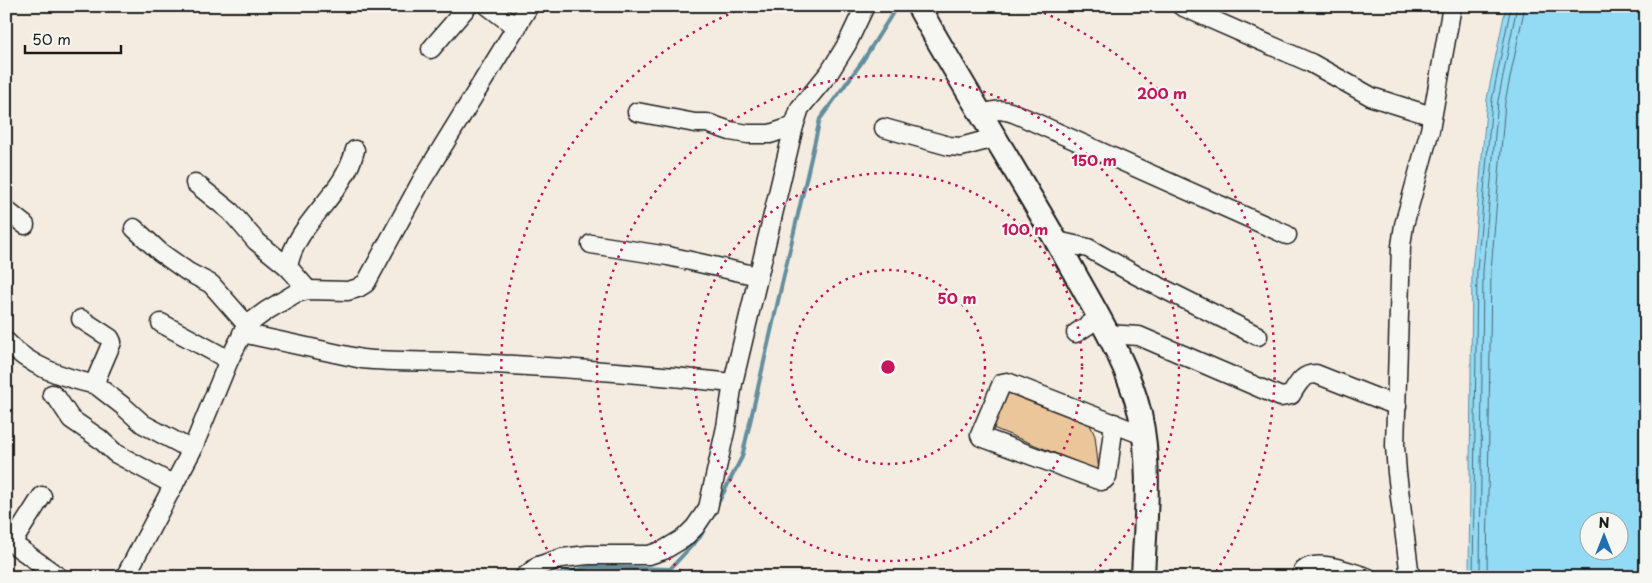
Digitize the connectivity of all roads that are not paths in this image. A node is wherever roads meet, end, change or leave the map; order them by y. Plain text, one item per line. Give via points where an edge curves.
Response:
1 (468, 6) edge
2 (488, 6) edge
3 (529, 6) edge
4 (865, 6) edge
5 (1181, 6) edge
6 (1452, 6) edge
7 (926, 10) edge
8 (516, 28) junction
9 (431, 49) dead end
10 (637, 112) dead end
11 (981, 115) junction
12 (1432, 116) junction
13 (794, 126) junction
14 (884, 128) dead end
15 (994, 138) junction
16 (355, 150) dead end
17 (196, 182) dead end
18 (6, 210) edge
19 (25, 225) dead end
20 (134, 228) dead end
21 (1287, 235) dead end
22 (1057, 242) junction
23 (591, 244) dead end
24 (288, 267) junction
25 (758, 276) junction
26 (308, 290) junction
27 (80, 319) dead end
28 (161, 323) dead end
29 (1103, 326) junction
30 (244, 329) junction
31 (1076, 332) dead end
32 (1258, 336) dead end
33 (6, 341) edge
34 (229, 360) junction
35 (733, 383) junction
36 (96, 385) junction
37 (52, 394) dead end
38 (1397, 406) junction
39 (1114, 423) junction
40 (1143, 435) junction
41 (192, 450) junction
42 (174, 485) junction
43 (42, 496) dead end
44 (9, 541) edge
45 (59, 577) edge
46 (125, 577) edge
47 (524, 577) edge
48 (1144, 577) edge
49 (1300, 577) edge
50 (1368, 577) edge
51 (1410, 577) edge

1 - 9 street
2 - 8 street
3 - 8 street
4 - 13 street via 848,44 800,108
5 - 12 street via 1311,63 1372,97
6 - 12 street
7 - 11 main road
8 - 26 street via 422,180 366,283 348,290
10 - 13 street via 707,123 748,134 770,134
11 - 15 main road
11 - 21 street via 992,110 1016,114
12 - 38 street via 1401,246
13 - 25 street
14 - 15 street via 961,147
15 - 22 main road
16 - 24 street via 347,172 330,199 305,227
17 - 24 street via 231,212 256,241
18 - 19 street
20 - 30 street via 160,252 211,284
22 - 29 main road
22 - 32 street via 1088,248
23 - 25 street via 668,256
24 - 26 street
25 - 35 street
26 - 30 street via 296,293 266,311
27 - 36 street via 112,342
28 - 34 street
29 - 31 street
29 - 38 street via 1139,336 1281,397 1291,395 1303,377 1316,374
29 - 40 main road via 1129,377
30 - 34 street
30 - 35 street via 377,361 451,362 646,374
33 - 36 street via 31,362 61,376
34 - 41 street
35 - 47 street via 708,508 684,538 650,555 562,558 538,566
36 - 41 street via 143,424
37 - 42 street via 71,419 115,453
38 - 51 street via 1397,474
39 - 39 street via 1004,381 980,435 1101,481 1107,477
39 - 40 street
40 - 48 main road via 1146,498
41 - 42 street
42 - 46 street
43 - 44 street
44 - 45 street
49 - 50 street via 1304,570 1321,565

